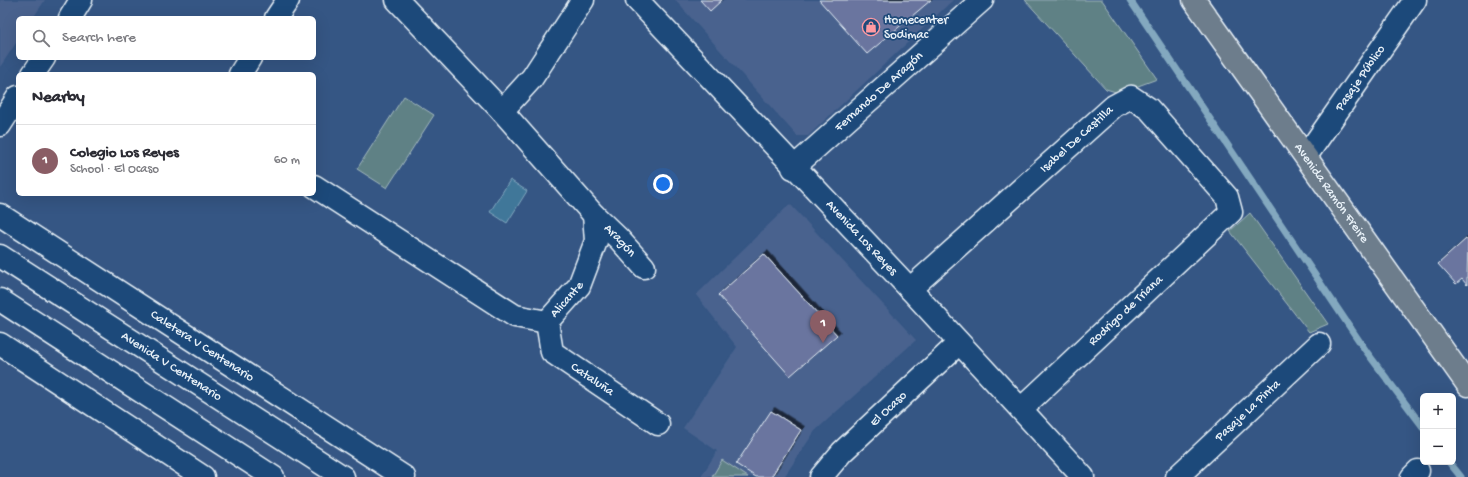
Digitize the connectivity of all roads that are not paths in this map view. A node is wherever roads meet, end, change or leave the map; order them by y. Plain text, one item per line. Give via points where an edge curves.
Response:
1 (81, 0) edge
2 (288, 0) edge
3 (397, 0) edge
4 (583, 0) edge
5 (637, 0) edge
6 (982, 0) edge
7 (1194, 0) edge
8 (1415, 0) edge
9 (71, 16) edge
10 (277, 16) edge
11 (43, 60) edge
12 (249, 60) edge
13 (34, 72) edge
14 (241, 72) edge
15 (16, 100) edge
16 (502, 111) junction
17 (0, 125) edge
18 (1306, 156) junction
19 (793, 168) junction
20 (316, 187) edge
21 (1231, 212) joint
22 (0, 215) edge
23 (594, 215) junction
24 (0, 256) edge
25 (644, 267) dead end
26 (910, 289) junction
27 (0, 300) edge
28 (547, 322) junction
29 (959, 343) junction
30 (0, 344) edge
31 (1319, 344) dead end
32 (1468, 386) edge
33 (1021, 408) junction
34 (658, 424) dead end
35 (263, 474) edge
36 (828, 474) edge
37 (203, 477) edge
38 (343, 477) edge
39 (404, 477) edge
40 (1083, 477) edge
41 (1177, 477) edge

1 - 9 street
2 - 10 street
3 - 16 street
4 - 16 street via 532,78
5 - 19 street, Avenida Los Reyes
6 - 19 street, Fernando De Aragón
7 - 18 main road, Avenida Ramón Freire
8 - 18 street, Pasaje Público
11 - 13 street
12 - 14 street
15 - 17 street
16 - 23 street
18 - 32 main road, Avenida Ramón Freire
19 - 26 street, Avenida Los Reyes
20 - 28 street, Alicante via 514,316
21 - 26 street, Isabel De Castilla via 1227,198 1149,109 1131,97 1114,106
21 - 33 street, Rodrigo de Triana
22 - 39 street, Caletera V Centenario
23 - 25 street, Aragón
23 - 28 street, Alicante via 596,241 579,286
24 - 38 street, Avenida V Centenario
26 - 29 street, Avenida Los Reyes
27 - 35 street
28 - 34 street, Cataluña via 552,352
29 - 33 street, Avenida Los Reyes
29 - 36 street, El Ocaso via 842,452
30 - 37 street
31 - 41 street, Pasaje La Pinta
33 - 40 street, Avenida Los Reyes

